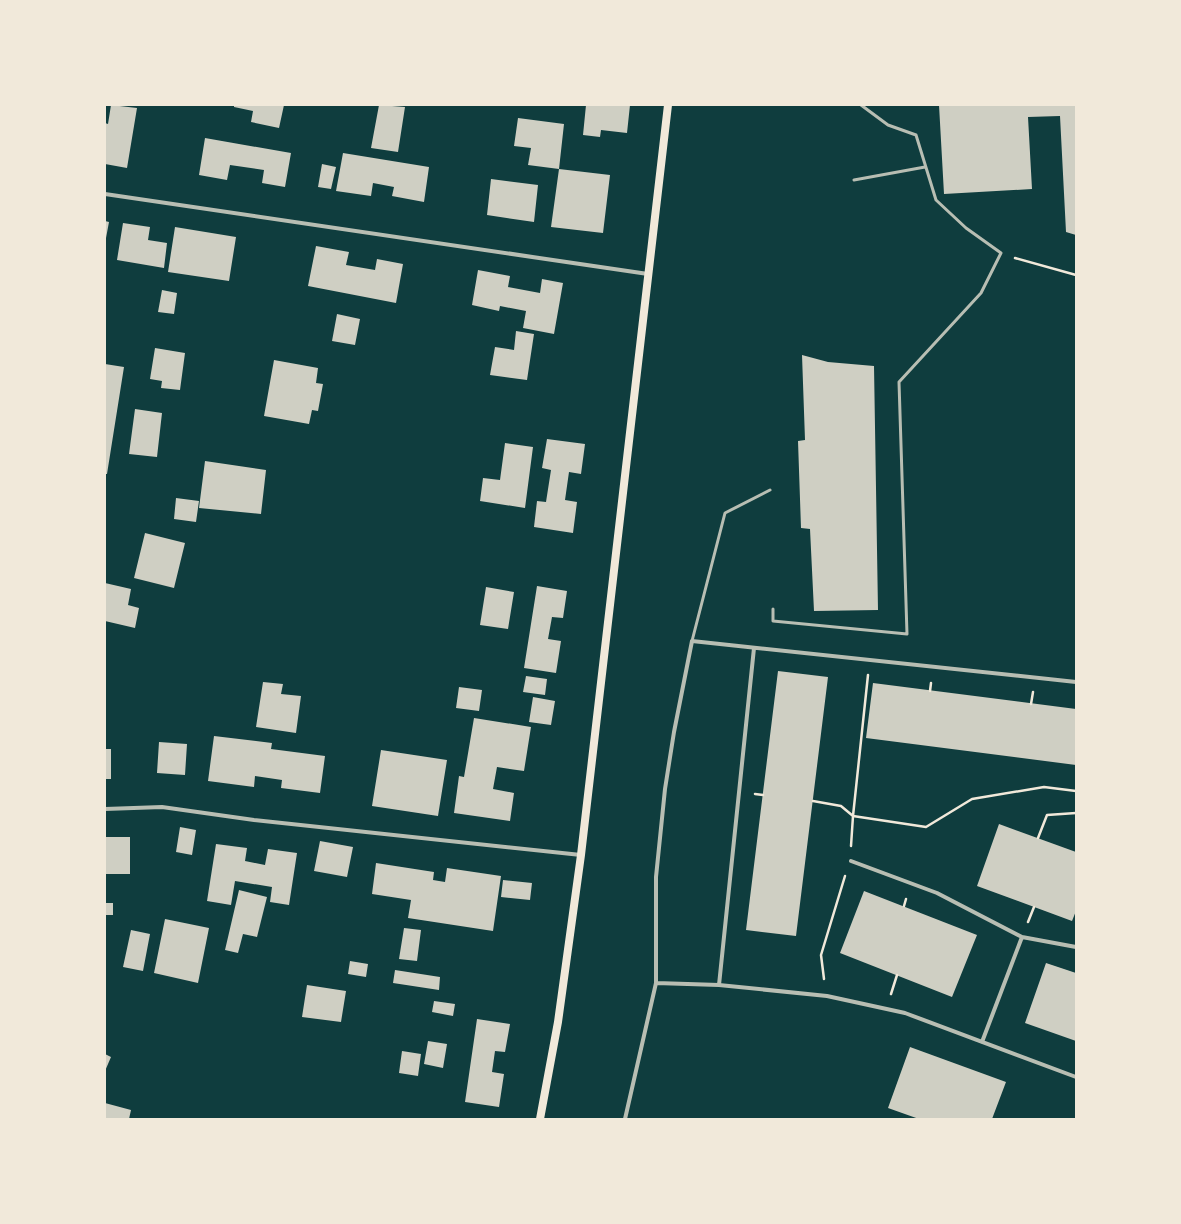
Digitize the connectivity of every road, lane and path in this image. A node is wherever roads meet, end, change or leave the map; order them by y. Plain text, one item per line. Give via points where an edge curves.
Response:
1 (668, 105) edge
2 (861, 105) edge
3 (925, 168) junction
4 (854, 180) dead end
5 (105, 194) edge
6 (1001, 253) junction
7 (648, 274) junction
8 (1076, 275) edge
9 (770, 490) dead end
10 (773, 609) dead end
11 (692, 641) junction
12 (754, 648) junction
13 (870, 660) junction
14 (1076, 682) edge
15 (1076, 791) edge
16 (813, 801) dead end
17 (105, 809) edge
18 (1076, 813) edge
19 (853, 816) junction
20 (1038, 838) dead end
21 (581, 855) junction
22 (851, 860) junction
23 (1022, 937) junction
24 (1076, 947) edge
25 (656, 983) junction
26 (719, 985) junction
27 (827, 996) junction
28 (982, 1042) junction
29 (1076, 1077) edge
30 (540, 1119) edge
31 (626, 1119) edge

1 - 7 main road
2 - 3 lane via 888,125 916,135
3 - 4 lane
3 - 6 lane via 936,200 966,228
5 - 7 street
6 - 8 path
6 - 10 lane via 982,293 899,382 907,634 773,622
7 - 21 main road
9 - 11 lane via 725,513
11 - 12 street
11 - 25 street via 663,803 656,877
12 - 13 street
12 - 26 street
13 - 14 street
13 - 19 path
15 - 19 path via 1044,787 972,799 926,826
16 - 19 path via 841,806
17 - 21 street via 162,807 254,820
18 - 20 path via 1047,815
19 - 22 path
21 - 30 main road via 558,1022
22 - 23 street via 937,894
22 - 27 path via 821,955
23 - 24 street
23 - 28 street
25 - 26 street
25 - 31 street
26 - 27 street
27 - 28 street via 905,1012
28 - 29 street

